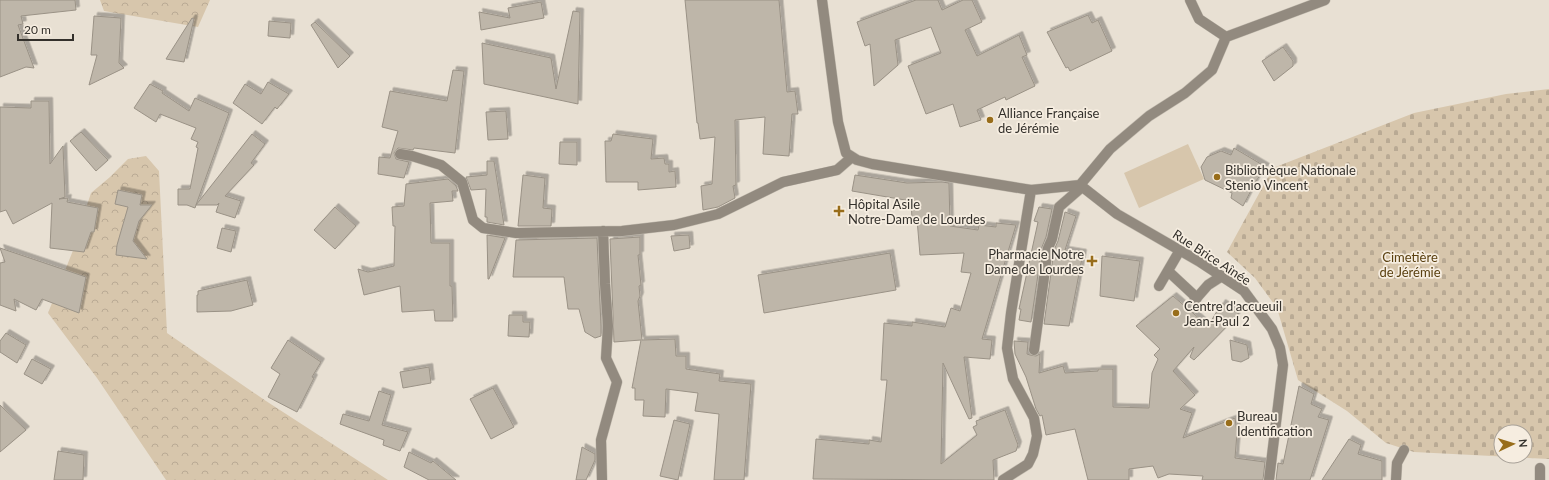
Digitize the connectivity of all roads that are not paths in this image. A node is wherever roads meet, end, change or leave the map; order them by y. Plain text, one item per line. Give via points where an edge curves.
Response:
1 (822, 0) edge
2 (1190, 0) edge
3 (1315, 0) edge
4 (1325, 0) edge
5 (1305, 8) junction
6 (1226, 37) junction
7 (400, 154) dead end
8 (852, 156) junction
9 (1081, 186) junction
10 (1031, 190) junction
11 (603, 231) junction
12 (1180, 250) junction
13 (1168, 271) junction
14 (1222, 276) junction
15 (1159, 286) dead end
16 (1034, 350) dead end
17 (1404, 450) dead end
18 (1540, 468) dead end
19 (602, 480) edge
20 (1003, 480) edge
21 (1269, 480) edge
22 (1396, 480) edge
23 (1540, 480) edge

1 - 8 street via 838,122 846,153
2 - 6 street via 1199,19
3 - 5 street
4 - 5 street
5 - 6 street
6 - 9 street via 1212,70 1185,93 1149,116 1110,149
7 - 11 street via 442,165 462,182 473,220 483,228 516,233
8 - 10 street via 872,164
8 - 11 street via 837,170 783,182 718,214 674,225
9 - 10 street
9 - 12 street, Rue Brice Aînée via 1117,214
9 - 16 street via 1059,207 1048,248
10 - 20 street via 1007,348 1013,379 1034,418 1037,436 1028,464
11 - 19 street via 608,326 606,358 617,382 601,440
12 - 13 street
12 - 14 street, Rue Brice Aînée
13 - 14 street via 1195,299 1208,285
13 - 15 street
14 - 21 street, Rue Brice Aînée via 1244,291 1272,329 1280,348 1283,366
17 - 22 street via 1398,463
18 - 23 street

